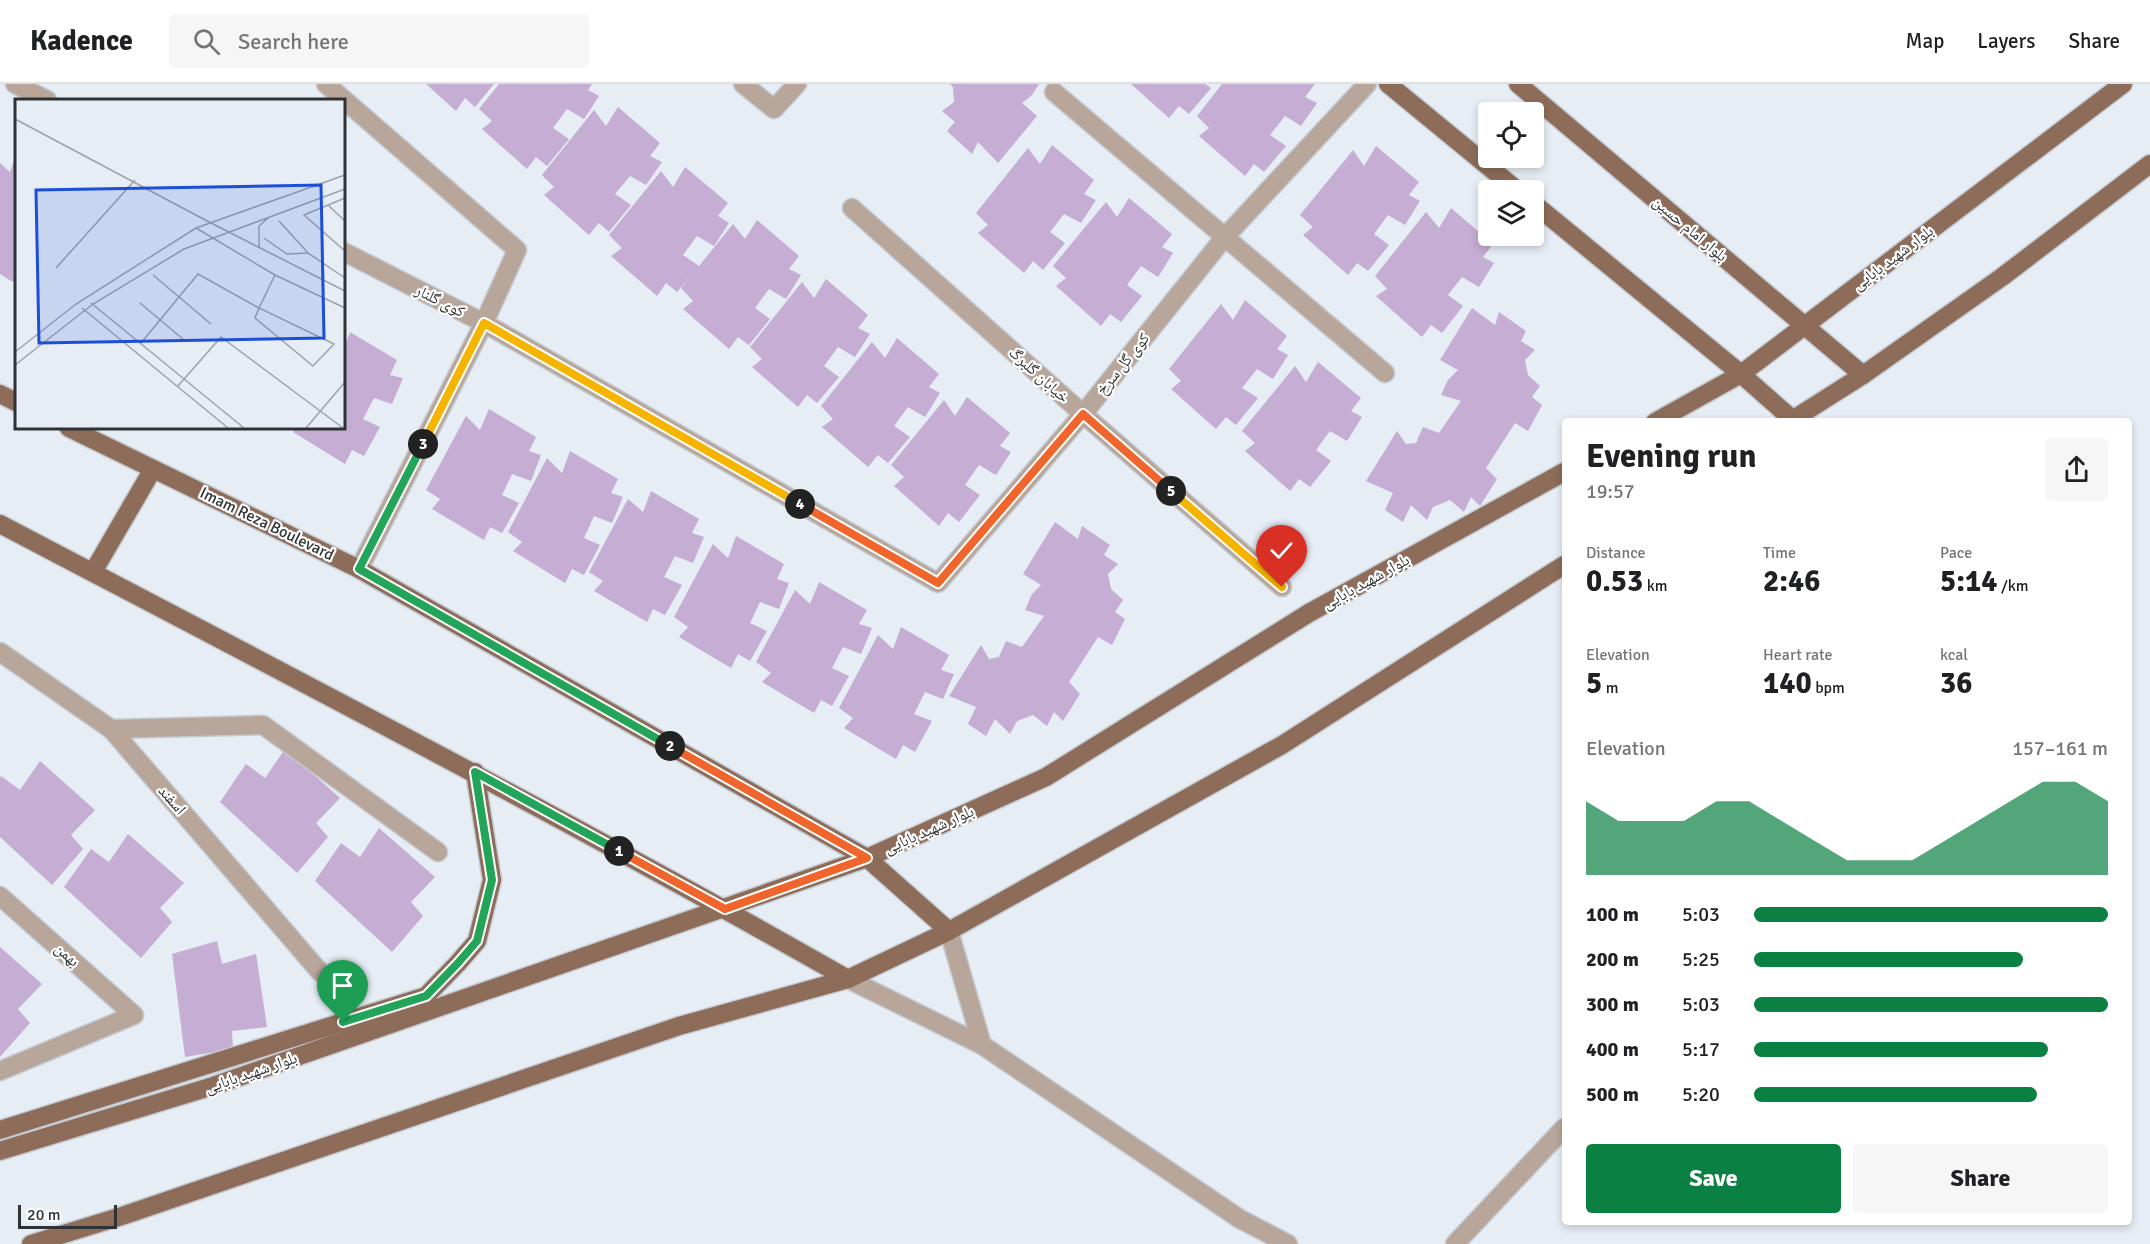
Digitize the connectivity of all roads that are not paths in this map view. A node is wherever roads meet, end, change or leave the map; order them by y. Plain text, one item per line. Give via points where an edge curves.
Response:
1 (15, 84) edge
2 (326, 84) edge
3 (743, 84) edge
4 (797, 84) edge
5 (1367, 84) edge
6 (1388, 84) edge
7 (1518, 84) edge
8 (2123, 84) edge
9 (1054, 92) dead end
10 (45, 99) edge
11 (343, 99) edge
12 (345, 101) edge
13 (2150, 164) edge
14 (1505, 180) edge
15 (852, 208) dead end
16 (1544, 212) edge
17 (1224, 238) junction
18 (345, 253) edge
19 (484, 323) junction
20 (1804, 326) junction
21 (1385, 374) dead end
22 (1741, 374) junction
23 (1863, 375) junction
24 (0, 394) edge
25 (15, 402) edge
26 (1083, 414) junction
27 (1662, 418) edge
28 (1789, 418) edge
29 (1794, 418) edge
30 (71, 429) edge
31 (153, 469) junction
32 (1562, 473) edge
33 (0, 524) edge
34 (1562, 566) edge
35 (359, 569) junction
36 (93, 572) junction
37 (1282, 587) dead end
38 (0, 652) edge
39 (111, 729) junction
40 (475, 772) junction
41 (438, 852) dead end
42 (867, 858) junction
43 (0, 896) edge
44 (725, 909) junction
45 (949, 931) junction
46 (321, 972) dead end
47 (848, 979) junction
48 (982, 1045) junction
49 (0, 1071) edge
50 (0, 1130) edge
51 (1562, 1130) edge
52 (0, 1151) edge
53 (31, 1244) edge
54 (1288, 1244) edge
55 (1455, 1244) edge

1 - 10 street
2 - 11 street
3 - 4 street via 774,109
5 - 17 street, کوی گل سرخ
6 - 14 main road
7 - 20 main road, بلوار امام حسین
8 - 20 main road, بلوار شهید بابایی
9 - 17 street
12 - 19 street via 517,250
13 - 23 main road via 2002,278
15 - 26 street, خیابان گلبرگ
16 - 22 main road
17 - 21 street
17 - 26 street, کوی گل سرخ
18 - 19 street, کوی گلنار
19 - 26 street, کوی گل سرخ via 938,583
19 - 35 street, کوی گلنار
20 - 22 main road, بلوار شهید بابایی
20 - 23 main road, بلوار امام حسین
22 - 27 main road, بلوار شهید بابایی
22 - 28 main road
23 - 29 main road
24 - 25 main road
26 - 37 street, خیابان گلبرگ
30 - 31 main road, Imam Reza Boulevard
31 - 35 main road, Imam Reza Boulevard
31 - 36 main road
32 - 42 main road, بلوار شهید بابایی via 1310,613 1046,777
33 - 36 main road
34 - 45 main road via 1282,745
35 - 42 main road, Imam Reza Boulevard
36 - 40 main road
38 - 39 street, اسفند
39 - 41 street via 263,725
39 - 46 street, اسفند
40 - 44 main road
40 - 50 main road via 492,880 477,941 426,996
42 - 44 main road, بلوار شهید بابایی
42 - 45 main road, Imam Reza Boulevard
43 - 49 street, بهمن via 134,1015
44 - 47 main road
44 - 52 main road, بلوار شهید بابایی via 213,1086
45 - 47 main road
45 - 48 street
47 - 48 street
47 - 53 main road via 679,1026
48 - 54 street via 1240,1219
51 - 55 street

